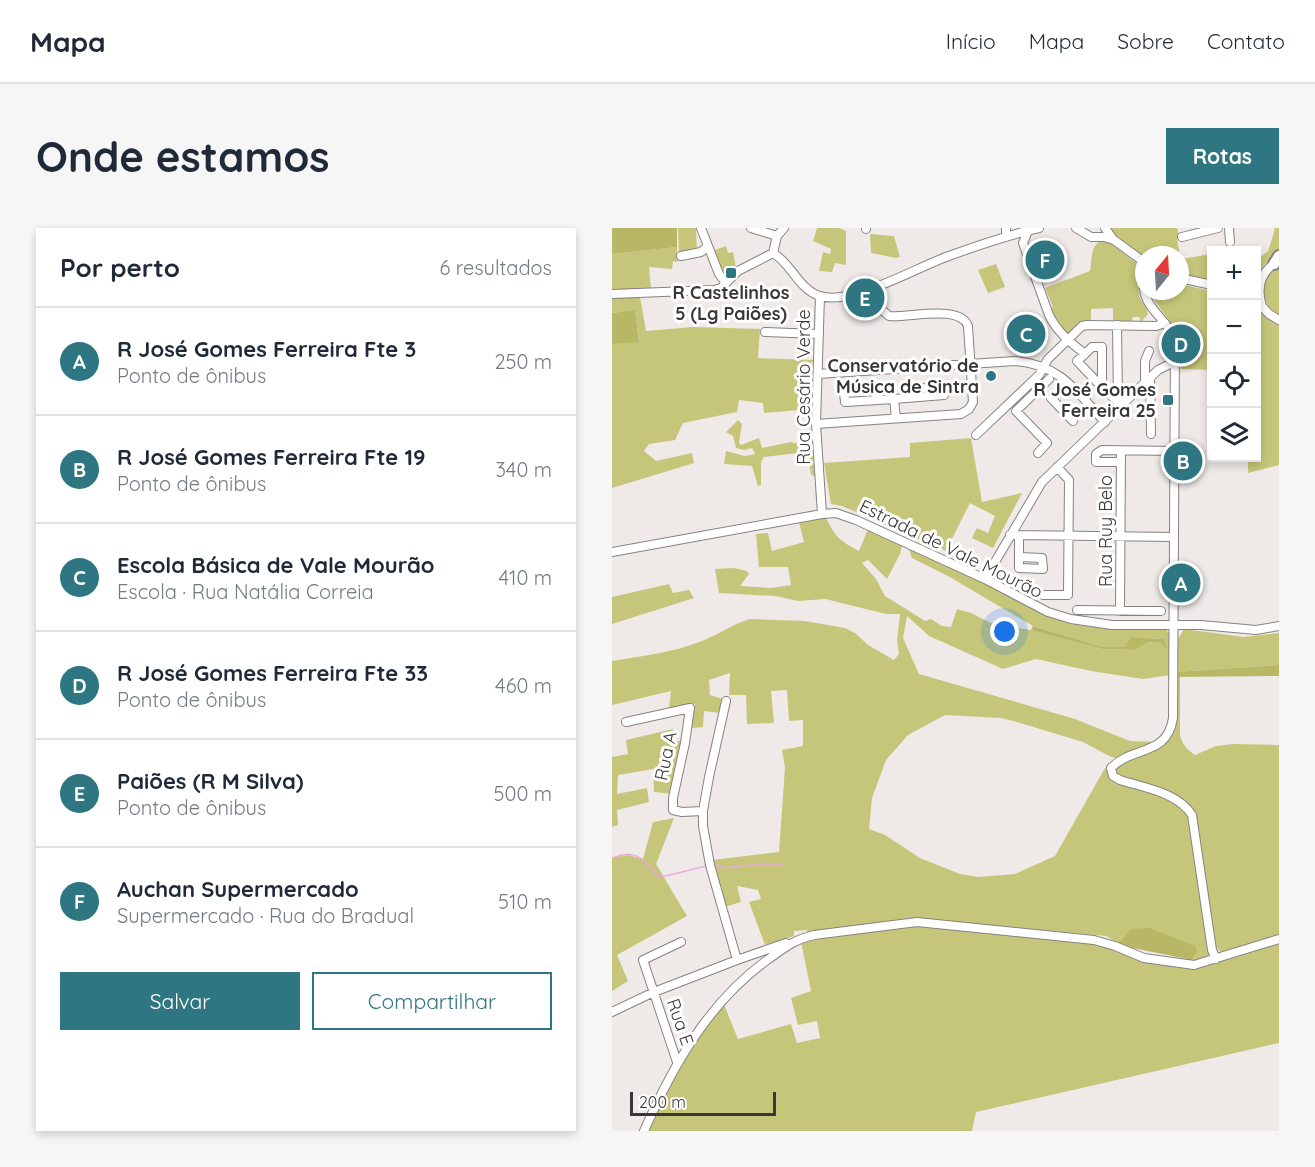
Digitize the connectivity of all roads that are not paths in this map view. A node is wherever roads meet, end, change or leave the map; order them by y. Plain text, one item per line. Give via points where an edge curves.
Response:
1 (701, 228) edge
2 (751, 228) edge
3 (784, 228) edge
4 (1006, 228) edge
5 (1039, 228) edge
6 (1076, 228) edge
7 (1105, 228) edge
8 (1218, 228) edge
9 (1229, 228) edge
10 (1084, 230) edge
11 (1028, 231) junction
12 (770, 233) edge
13 (1006, 237) junction
14 (1098, 237) junction
15 (1182, 237) dead end
16 (1114, 240) junction
17 (1230, 242) dead end
18 (708, 246) junction
19 (772, 253) junction
20 (1135, 255) edge
21 (681, 256) dead end
22 (1277, 260) edge
23 (1261, 279) edge
24 (1189, 282) edge
25 (726, 283) junction
26 (1207, 286) edge
27 (869, 289) junction
28 (612, 294) edge
29 (820, 296) junction
30 (1148, 300) edge
31 (1261, 305) edge
32 (1157, 313) junction
33 (1279, 320) edge
34 (1165, 324) junction
35 (1117, 325) junction
36 (1140, 325) junction
37 (765, 332) dead end
38 (819, 334) junction
39 (1067, 340) junction
40 (1149, 351) dead end
41 (1085, 354) junction
42 (1176, 361) junction
43 (971, 364) junction
44 (1044, 366) junction
45 (818, 374) junction
46 (1049, 380) dead end
47 (1148, 380) junction
48 (1097, 382) junction
49 (1024, 389) junction
50 (1032, 396) junction
51 (913, 397) dead end
52 (1051, 398) dead end
53 (894, 399) junction
54 (877, 400) dead end
55 (896, 418) junction
56 (1073, 421) dead end
57 (1105, 422) junction
58 (816, 424) junction
59 (1151, 434) dead end
60 (976, 435) dead end
61 (1121, 451) junction
62 (1175, 451) junction
63 (1038, 453) dead end
64 (1121, 462) junction
65 (1057, 467) junction
66 (822, 514) junction
67 (1010, 535) junction
68 (1019, 536) junction
69 (1069, 536) junction
70 (1120, 536) junction
71 (1174, 537) junction
72 (612, 552) edge
73 (1019, 558) dead end
74 (985, 579) junction
75 (1043, 595) dead end
76 (1077, 610) dead end
77 (1120, 611) junction
78 (1161, 611) dead end
79 (1173, 626) junction
80 (1279, 626) edge
81 (726, 701) dead end
82 (626, 722) dead end
83 (703, 811) junction
84 (1279, 939) edge
85 (681, 942) dead end
86 (792, 942) junction
87 (1216, 959) junction
88 (736, 960) junction
89 (654, 992) junction
90 (612, 1012) edge
91 (677, 1062) junction
92 (644, 1131) edge

1 - 18 street
2 - 12 street
3 - 12 street
4 - 13 street
5 - 11 street
6 - 10 street
7 - 14 street
7 - 16 street
8 - 15 street
9 - 17 street
10 - 14 street via 1091,237
11 - 13 street
11 - 39 street via 1023,243 1048,315
12 - 19 street
13 - 27 street
14 - 16 street
16 - 20 street
18 - 21 street via 701,252
18 - 25 street
19 - 25 street via 738,271
19 - 29 street
22 - 23 street
24 - 26 street
25 - 28 street via 708,292
27 - 29 street via 847,297
27 - 43 street via 889,315 952,313 964,319
29 - 38 street, Rua Cesário Verde
30 - 32 street
31 - 33 street
32 - 34 street
32 - 36 street
34 - 36 street
34 - 42 street via 1175,339
35 - 36 street
35 - 39 street via 1084,325
35 - 48 street via 1118,402
37 - 38 street
38 - 45 street, Rua Cesário Verde
39 - 41 street
39 - 44 street
40 - 47 street via 1145,361
41 - 48 street via 1077,361
41 - 48 street via 1092,347 1102,347 1102,382
42 - 47 street via 1164,365
42 - 62 street
43 - 44 street via 1015,361
43 - 45 street
43 - 55 street via 974,398 967,411
44 - 49 street
44 - 57 street via 1065,379
45 - 58 street, Rua Cesário Verde
46 - 50 street
47 - 57 street
47 - 59 street
49 - 50 street
49 - 60 street
50 - 63 street via 1016,411 1047,443
51 - 53 street
52 - 56 street
53 - 54 street
53 - 55 street
55 - 58 street
57 - 65 street
58 - 66 street, Rua Cesário Verde
61 - 62 street
61 - 64 street, Rua Ruy Belo
61 - 64 street via 1101,450 1095,458 1096,462
62 - 71 street
64 - 70 street, Rua Ruy Belo
65 - 67 street via 1037,489
65 - 69 street via 1069,480
66 - 72 street, Estrada de Vale Mourão
66 - 74 street, Estrada de Vale Mourão via 836,513 856,519
67 - 68 street
67 - 74 street
68 - 69 street
68 - 73 street
69 - 70 street
69 - 75 street via 1068,596
70 - 71 street
70 - 77 street, Rua Ruy Belo
71 - 79 street
74 - 79 street, Estrada de Vale Mourão via 1048,612 1071,619 1095,624
76 - 77 street
77 - 78 street
79 - 80 street, Estrada de Vale Mourão via 1256,630
79 - 87 street via 1171,728 1159,744 1117,761 1111,768 1113,776 1174,798 1192,815
81 - 83 street
82 - 83 street, Rua A via 690,708 673,810
83 - 88 street via 705,843
84 - 87 street
85 - 89 street, Rua E via 643,960
86 - 87 street via 814,935 917,922 1094,940 1168,963 1194,965
86 - 88 street
86 - 91 street via 726,995
88 - 89 street
89 - 90 street
89 - 91 street, Rua E
91 - 92 street

